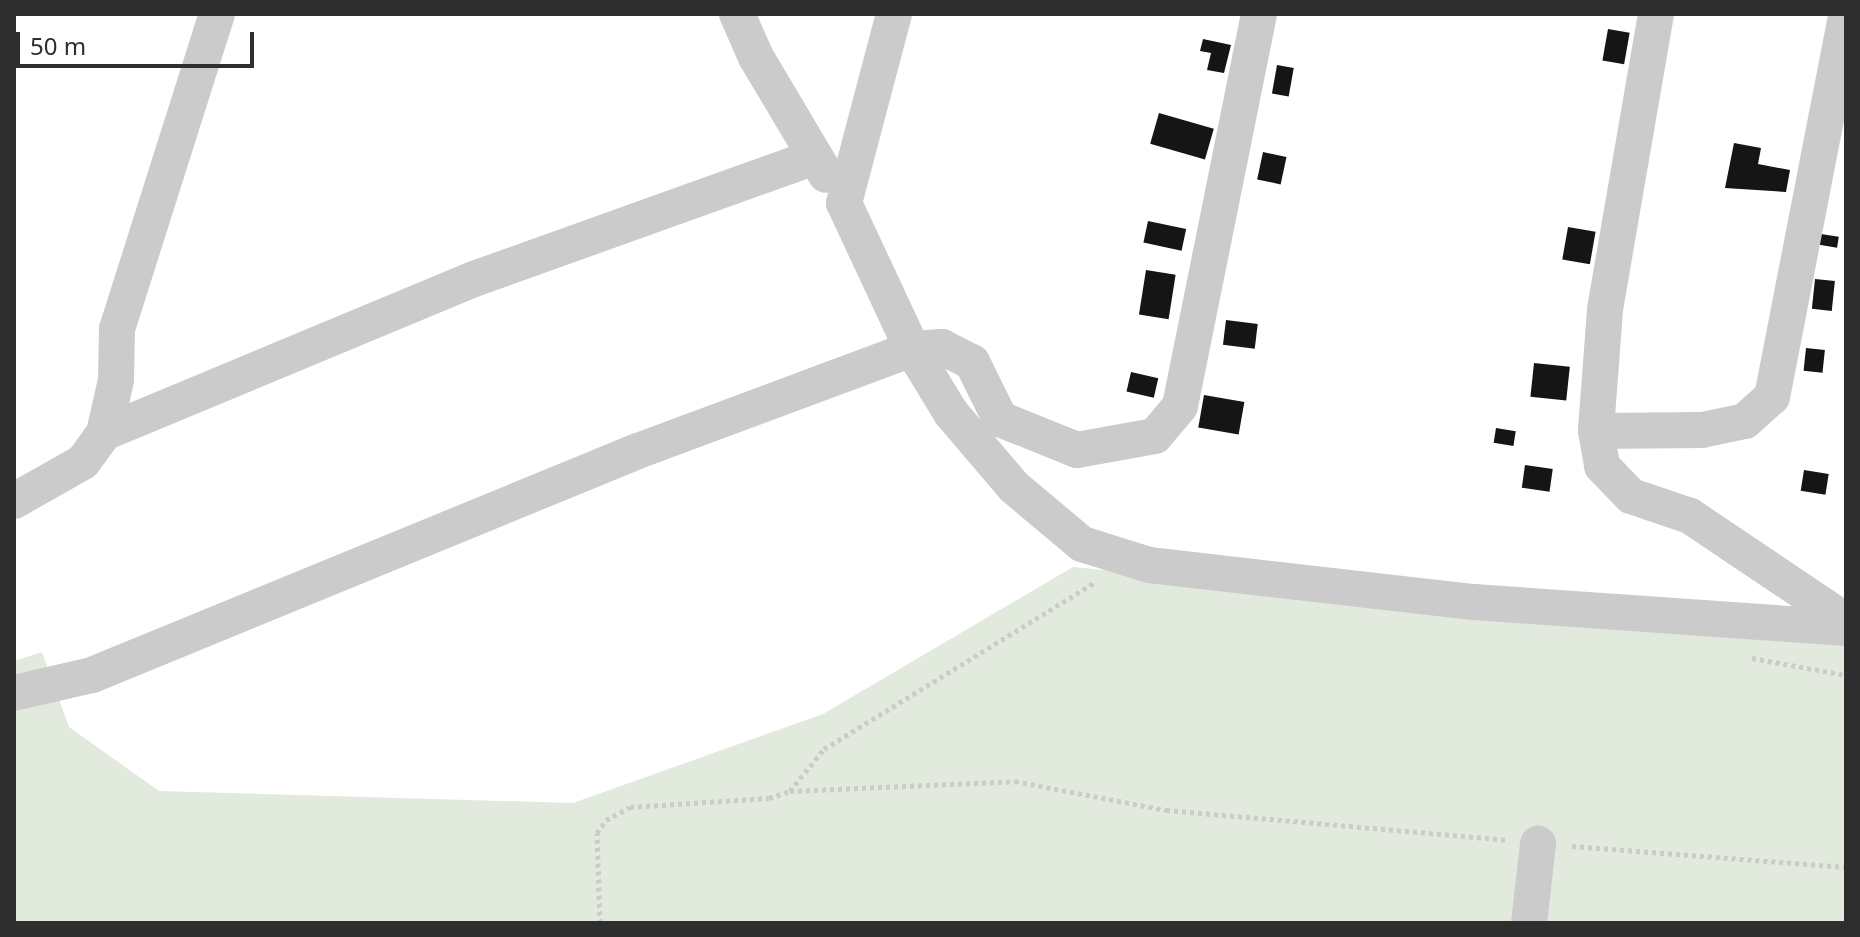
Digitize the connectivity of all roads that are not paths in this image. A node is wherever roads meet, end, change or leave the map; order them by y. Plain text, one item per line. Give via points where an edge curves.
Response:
1 (217, 14) edge
2 (737, 14) edge
3 (894, 14) edge
4 (1259, 14) edge
5 (1656, 14) edge
6 (1846, 18) edge
7 (815, 157) junction
8 (844, 203) junction
9 (912, 349) junction
10 (1596, 431) junction
11 (104, 433) junction
12 (14, 501) edge
13 (1846, 621) edge
14 (1846, 628) edge
15 (14, 693) edge
16 (1538, 844) road end
17 (1529, 923) edge

1 - 11 street via 117,329 116,380
2 - 7 street
3 - 8 street
4 - 9 street via 1180,406 1155,436 1077,450 1000,419 972,362 942,347
5 - 10 street via 1605,310
6 - 10 street via 1772,397 1745,421 1702,430
7 - 8 street
7 - 11 street via 474,279
8 - 9 street
9 - 14 street via 951,413 1014,487 1082,544 1149,565 1474,602
9 - 15 street via 638,451 92,675
10 - 13 street via 1602,466 1631,496 1690,516
11 - 12 street via 83,462
16 - 17 street

